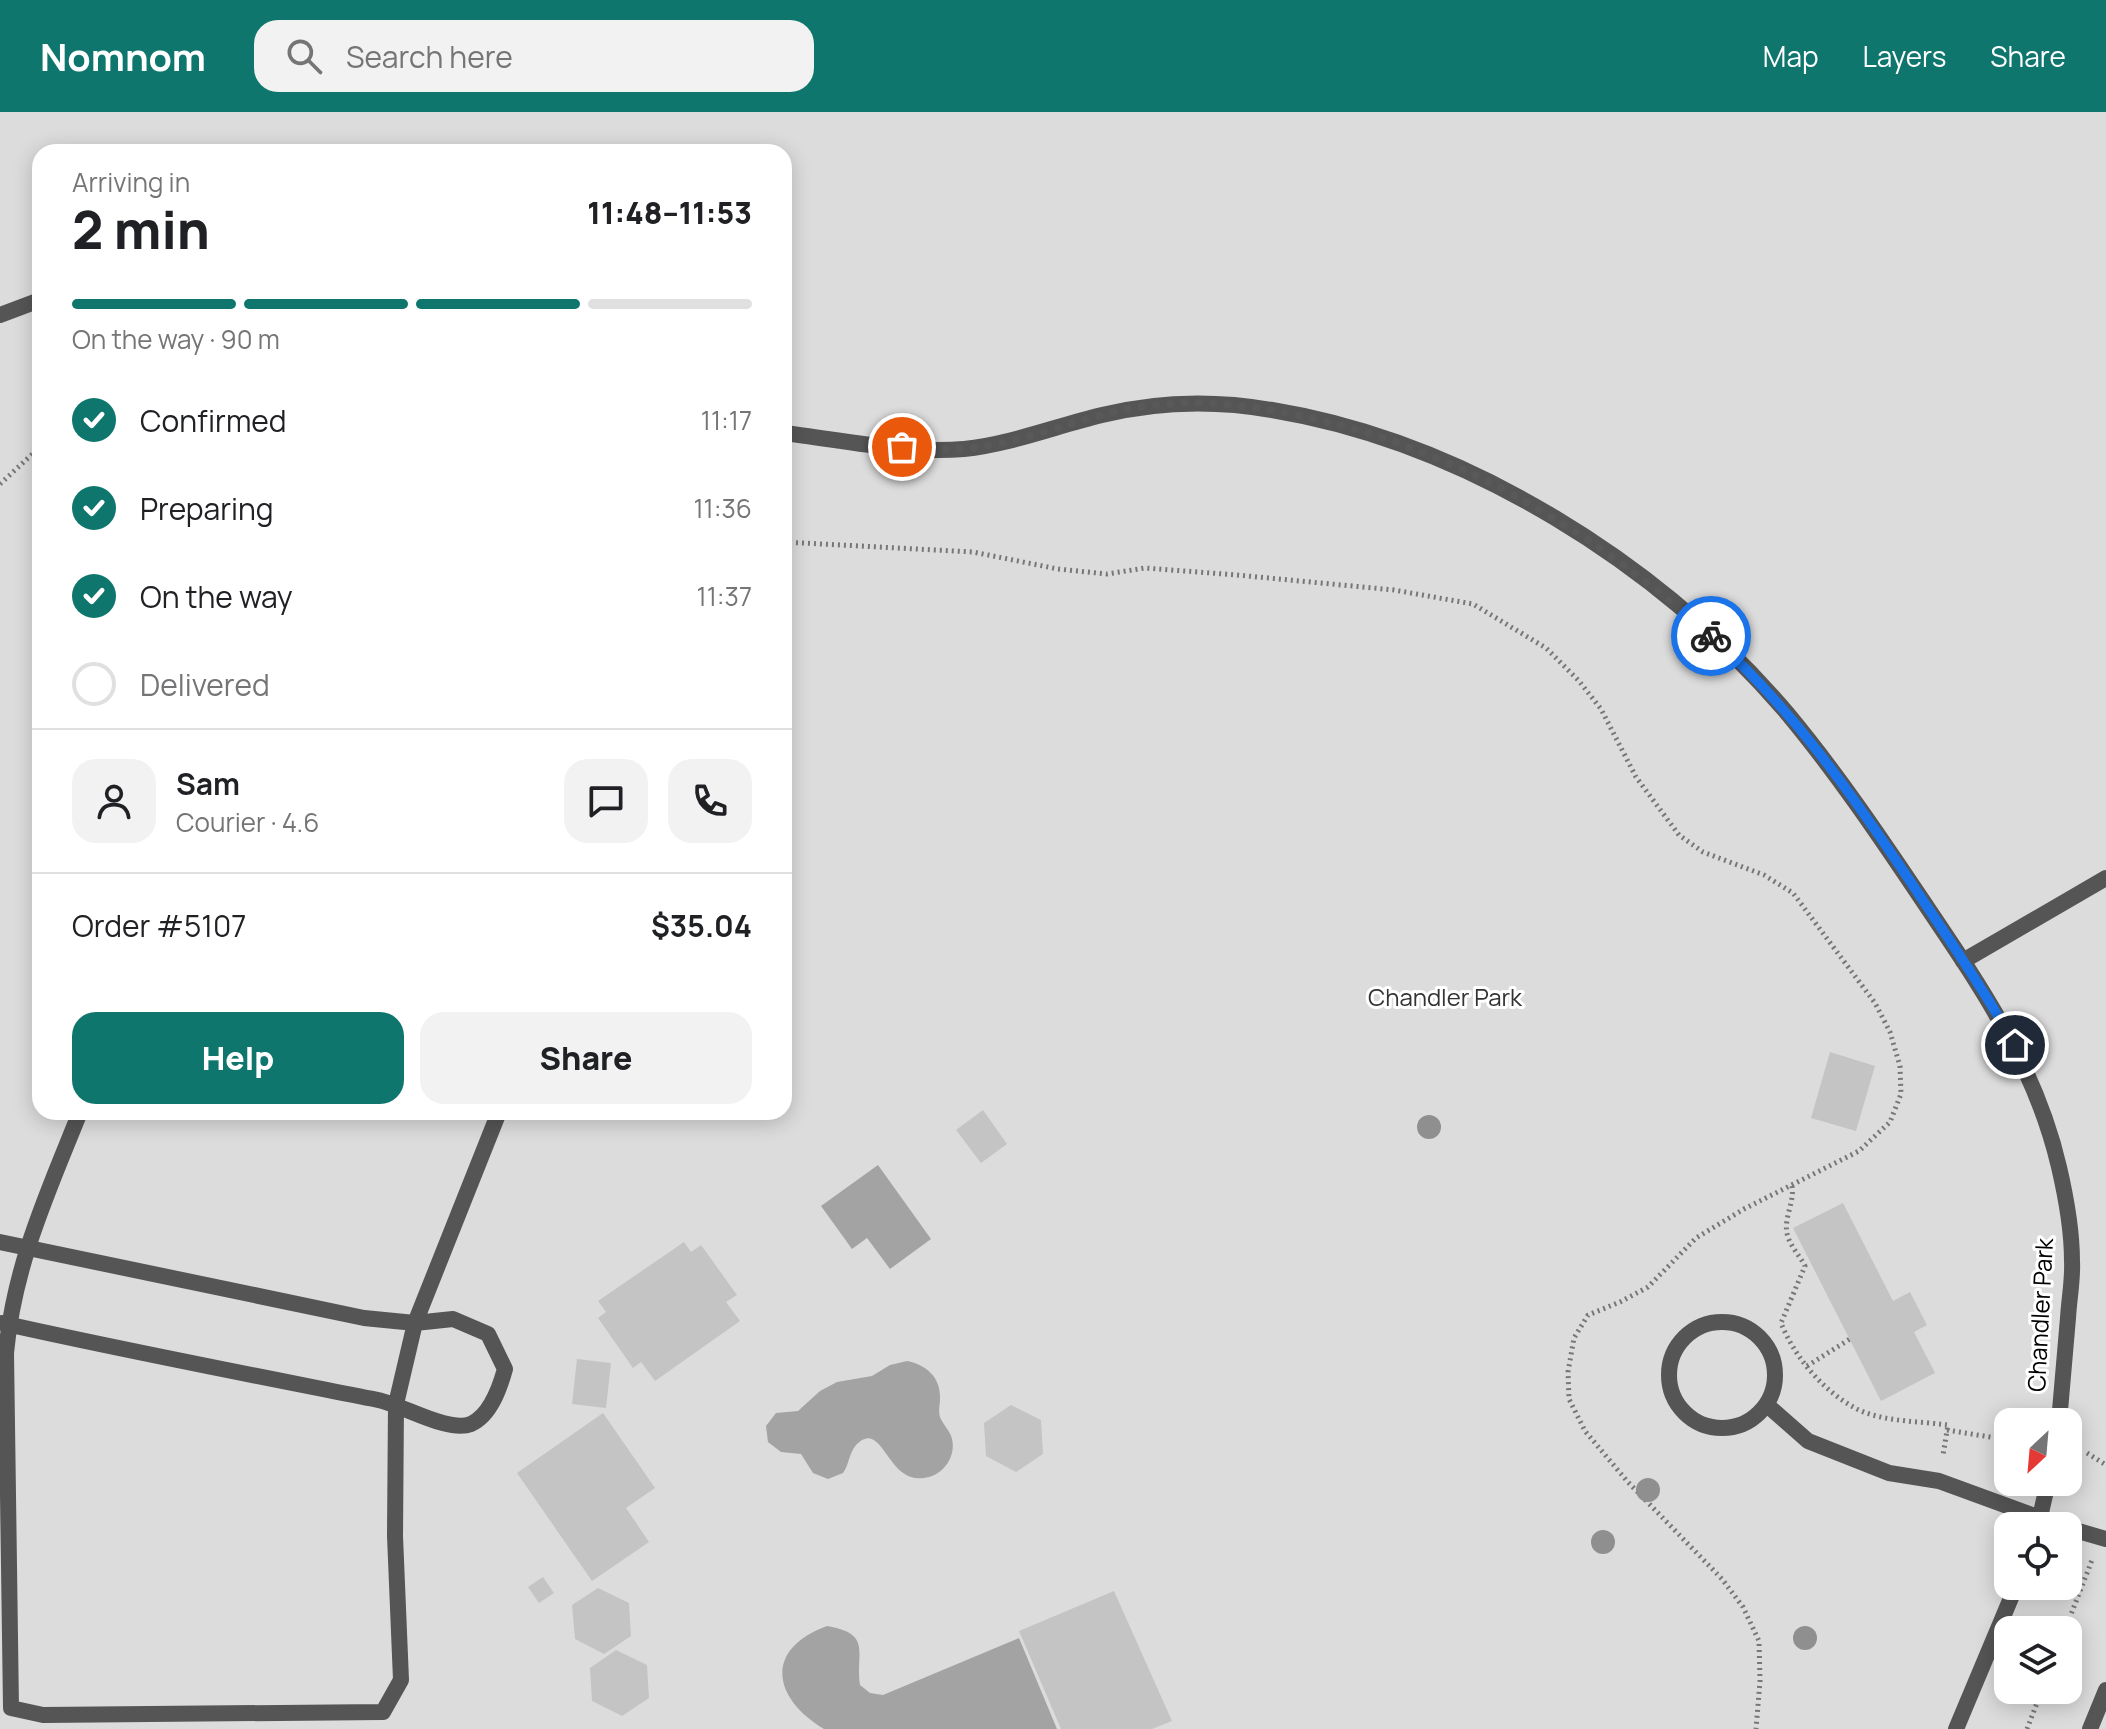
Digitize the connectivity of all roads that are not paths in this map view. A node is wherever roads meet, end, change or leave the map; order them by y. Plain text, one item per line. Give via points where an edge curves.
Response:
1 (32, 303) edge
2 (0, 315) edge
3 (792, 434) edge
4 (2106, 878) edge
5 (1963, 961) junction
6 (77, 1120) edge
7 (496, 1120) edge
8 (0, 1242) edge
9 (25, 1249) junction
10 (415, 1323) junction
11 (4, 1324) edge
12 (396, 1404) junction
13 (1767, 1405) junction
14 (2060, 1408) edge
15 (2013, 1512) edge
16 (2082, 1535) edge
17 (2101, 1545) edge
18 (2010, 1600) edge
19 (2106, 1690) edge
20 (1956, 1729) edge
21 (2090, 1729) edge

1 - 2 street
3 - 5 street, Chandler Park via 964,449 1143,407 1225,403 1328,421 1435,456 1515,494 1587,538 1656,588 1734,657 1843,782
4 - 5 street
5 - 14 street, Chandler Park via 2015,1045 2059,1165 2072,1261
6 - 9 street
7 - 10 street
8 - 9 street
9 - 10 street via 364,1318
9 - 11 street
10 - 12 street
10 - 12 street via 453,1319 488,1334 505,1369 498,1393 470,1424 450,1426
11 - 12 street
11 - 12 street via 11,1708 43,1715 383,1712 401,1680
13 - 13 street via 1775,1366 1758,1335 1744,1326 1709,1323 1680,1342 1668,1375 1679,1408 1693,1420 1709,1427 1744,1425
13 - 15 street via 1808,1441 1889,1473 1939,1481
16 - 17 street
18 - 20 street
19 - 21 street

